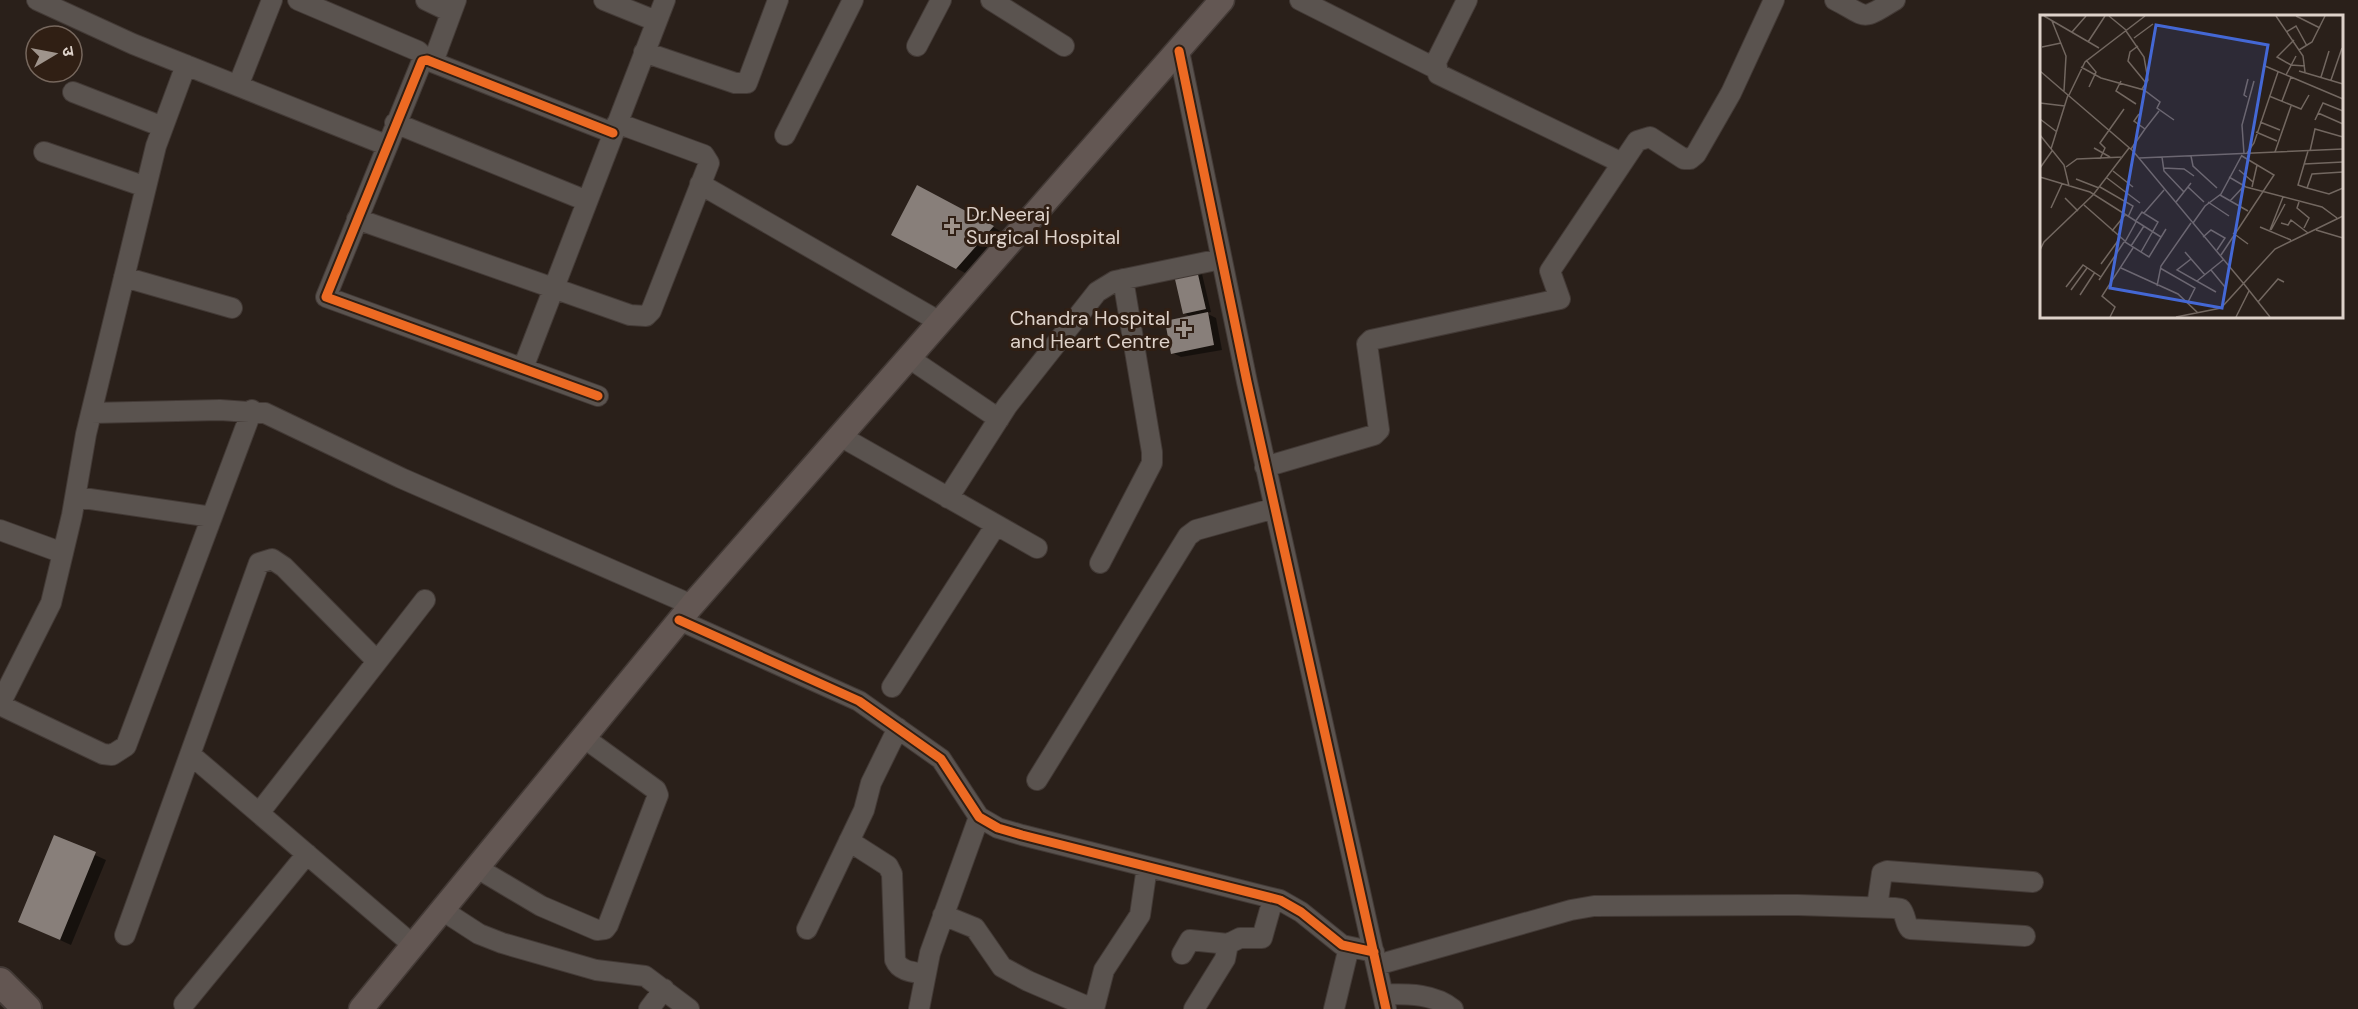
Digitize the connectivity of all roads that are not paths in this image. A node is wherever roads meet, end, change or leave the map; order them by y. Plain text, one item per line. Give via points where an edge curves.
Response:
1 (37, 0) edge
2 (272, 0) edge
3 (298, 0) edge
4 (426, 0) edge
5 (604, 0) edge
6 (665, 0) edge
7 (778, 0) edge
8 (853, 0) edge
9 (941, 0) edge
10 (991, 0) edge
11 (1222, 0) edge
12 (1300, 0) edge
13 (1467, 0) edge
14 (1774, 0) edge
15 (1895, 0) edge
16 (1842, 2) edge
17 (453, 6) edge
18 (656, 21) junction
19 (917, 46) dead end
20 (1064, 46) dead end
21 (1179, 51) junction
22 (644, 52) junction
23 (430, 61) junction
24 (186, 65) junction
25 (1435, 68) junction
26 (238, 86) junction
27 (73, 92) dead end
28 (395, 123) junction
29 (163, 127) junction
30 (615, 128) junction
31 (785, 135) dead end
32 (386, 145) junction
33 (44, 152) dead end
34 (1622, 163) junction
35 (700, 184) junction
36 (146, 187) junction
37 (587, 201) junction
38 (357, 219) junction
39 (1221, 259) junction
40 (124, 277) junction
41 (1123, 279) junction
42 (553, 289) junction
43 (232, 308) dead end
44 (940, 322) junction
45 (909, 358) junction
46 (523, 368) junction
47 (598, 396) dead end
48 (252, 410) junction
49 (91, 413) junction
50 (999, 419) junction
51 (840, 436) junction
52 (1266, 467) junction
53 (76, 497) junction
54 (948, 498) junction
55 (1275, 508) junction
56 (212, 517) junction
57 (996, 525) junction
58 (0, 530) edge
59 (1037, 548) dead end
60 (63, 553) junction
61 (1100, 563) dead end
62 (425, 600) dead end
63 (685, 612) junction
64 (377, 661) junction
65 (892, 687) dead end
66 (0, 704) edge
67 (898, 728) junction
68 (583, 737) junction
69 (191, 755) junction
70 (1037, 780) dead end
71 (259, 813) junction
72 (979, 817) junction
73 (849, 842) junction
74 (307, 854) junction
75 (1147, 867) junction
76 (477, 868) junction
77 (2033, 882) dead end
78 (1273, 899) junction
79 (1877, 907) junction
80 (442, 910) junction
81 (943, 915) junction
82 (807, 929) dead end
83 (125, 935) dead end
84 (2025, 936) dead end
85 (1228, 944) junction
86 (413, 945) junction
87 (1349, 947) junction
88 (1182, 954) dead end
89 (1375, 958) junction
90 (925, 974) junction
91 (0, 982) edge
92 (664, 989) junction
93 (1385, 1001) edge
94 (184, 1004) dead end
95 (27, 1009) edge
96 (361, 1009) edge
97 (649, 1009) edge
98 (689, 1009) edge
99 (919, 1009) edge
100 (1093, 1009) edge
101 (1194, 1009) edge
102 (1334, 1009) edge
103 (1454, 1009) edge

1 - 24 street
2 - 26 street
3 - 23 street via 418,51
4 - 17 street
5 - 18 street
6 - 18 street
7 - 22 street via 747,83
8 - 31 street
9 - 19 street
10 - 20 street
11 - 21 main road
12 - 25 street
13 - 25 street
14 - 34 street via 1731,93 1696,154 1684,159 1650,137 1637,141
15 - 16 street via 1869,16 1862,16
17 - 23 street
18 - 22 street
21 - 39 street
21 - 44 main road
22 - 30 street
23 - 28 street via 418,66
23 - 30 street
24 - 26 street
24 - 29 street
25 - 34 street via 1438,74
26 - 32 street
27 - 29 street
28 - 32 street
28 - 37 street
29 - 36 street
30 - 35 street via 704,155 709,163
30 - 37 street
32 - 38 street
33 - 36 street
34 - 52 street via 1550,271 1560,299 1371,340 1367,345 1379,430 1374,435
35 - 42 street via 651,312 646,316 630,315
35 - 44 street
36 - 40 street
37 - 42 street
38 - 42 street
38 - 46 street via 326,297
39 - 41 street
39 - 52 street
40 - 43 street
40 - 49 street
41 - 50 street via 1097,292
41 - 61 street via 1152,464
42 - 46 street
44 - 45 main road
45 - 50 street
45 - 51 main road
46 - 47 street
48 - 49 street
48 - 56 street
48 - 63 street via 279,419
49 - 53 street
50 - 54 street
51 - 54 street
51 - 63 main road
52 - 55 street
53 - 56 street
53 - 60 street
54 - 57 street
55 - 70 street via 1196,530 1188,536
55 - 89 street
56 - 66 street via 126,746 120,753 103,754
57 - 59 street
57 - 65 street
58 - 60 street
60 - 66 street via 45,619
62 - 64 street
63 - 67 street via 844,693
63 - 68 main road
64 - 69 street via 284,567 266,559 259,563
64 - 71 street
67 - 72 street via 941,759
67 - 73 street
68 - 76 main road
68 - 76 street via 658,795 608,925 597,930 540,906
69 - 71 street
69 - 83 street
71 - 74 street
72 - 75 street via 1022,836
72 - 81 street
73 - 82 street
73 - 90 street via 888,866 894,883 897,966
74 - 86 street
74 - 94 street
75 - 78 street
75 - 100 street via 1140,915 1104,970
76 - 80 main road
77 - 79 street via 1887,871 1880,880
78 - 85 street via 1263,938 1240,938
78 - 87 street via 1290,905
79 - 84 street via 1901,909 1910,929
79 - 89 street via 1594,906
80 - 86 main road
80 - 92 street via 472,930 502,943 596,970 645,976
81 - 90 street
81 - 100 street via 975,928 1002,967
85 - 88 street via 1190,940
85 - 101 street via 1225,959
86 - 96 main road
87 - 89 street
87 - 102 street
89 - 93 street
90 - 99 street
91 - 95 highway
92 - 97 street
92 - 98 street
93 - 103 street via 1418,994

